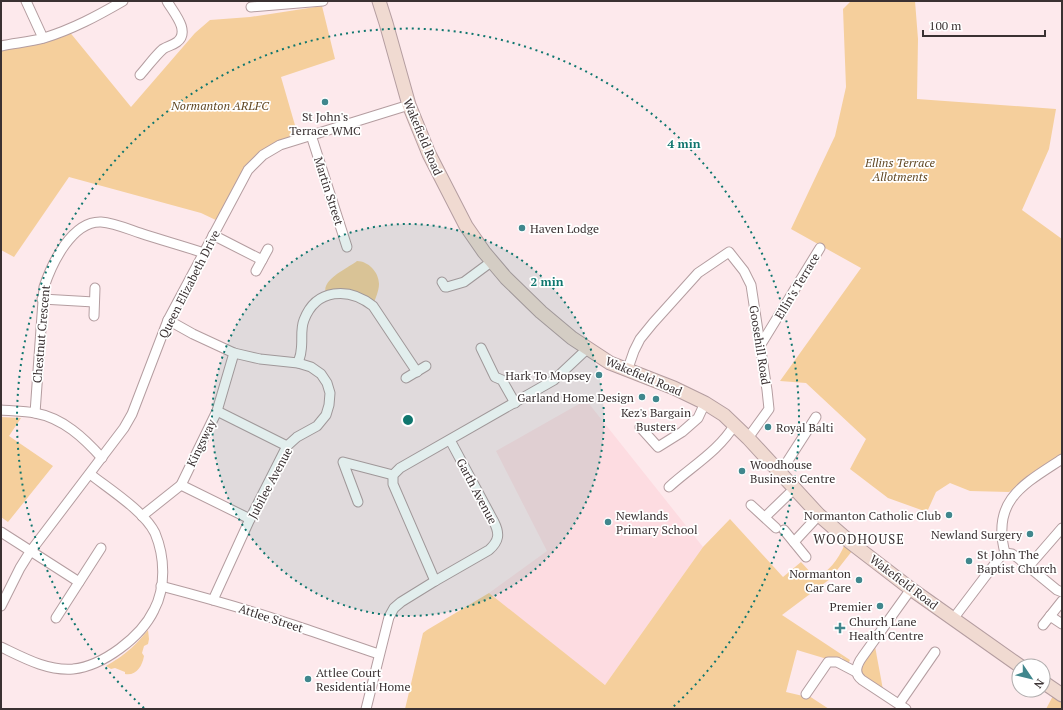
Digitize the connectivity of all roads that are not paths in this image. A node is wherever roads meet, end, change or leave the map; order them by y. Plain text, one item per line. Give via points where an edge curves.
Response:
1 (26, 1) edge
2 (123, 1) edge
3 (167, 1) edge
4 (324, 1) edge
5 (379, 1) edge
6 (251, 7) dead end
7 (42, 38) junction
8 (1, 46) edge
9 (140, 75) dead end
10 (408, 105) junction
11 (311, 136) junction
12 (213, 235) junction
13 (347, 247) dead end
14 (820, 248) dead end
15 (268, 249) dead end
16 (204, 253) junction
17 (262, 260) junction
18 (491, 262) junction
19 (256, 271) dead end
20 (442, 282) dead end
21 (95, 288) dead end
22 (42, 299) junction
23 (94, 302) junction
24 (94, 316) dead end
25 (168, 320) junction
26 (760, 346) junction
27 (481, 348) dead end
28 (587, 349) junction
29 (234, 353) junction
30 (298, 363) junction
31 (426, 366) dead end
32 (628, 371) junction
33 (416, 372) junction
34 (406, 378) dead end
35 (515, 403) junction
36 (705, 403) junction
37 (1, 410) edge
38 (217, 411) junction
39 (35, 413) junction
40 (816, 416) dead end
41 (735, 424) junction
42 (640, 427) dead end
43 (748, 438) junction
44 (450, 440) junction
45 (287, 446) junction
46 (102, 458) junction
47 (1062, 459) edge
48 (90, 474) junction
49 (780, 474) junction
50 (393, 475) junction
51 (181, 485) junction
52 (669, 486) dead end
53 (794, 489) junction
54 (358, 502) dead end
55 (751, 505) dead end
56 (818, 515) junction
57 (142, 516) junction
58 (765, 517) junction
59 (250, 519) junction
60 (1062, 528) edge
61 (1, 532) edge
62 (794, 542) junction
63 (101, 548) dead end
64 (30, 552) junction
65 (1005, 553) junction
66 (806, 558) dead end
67 (1028, 566) junction
68 (435, 581) junction
69 (79, 582) junction
70 (161, 586) junction
71 (911, 588) junction
72 (1062, 592) edge
73 (213, 600) junction
74 (1062, 601) edge
75 (1, 606) edge
76 (1050, 616) junction
77 (56, 618) dead end
78 (953, 618) junction
79 (1062, 624) edge
80 (1043, 625) dead end
81 (1, 647) edge
82 (935, 652) dead end
83 (379, 654) junction
84 (1011, 660) edge
85 (856, 672) junction
86 (1051, 687) edge
87 (806, 694) dead end
88 (1062, 694) edge
89 (903, 707) edge
90 (366, 709) edge

1 - 7 street
2 - 7 street via 91,20
3 - 9 street via 181,24 182,35 176,43 163,50
4 - 6 street
5 - 10 street, Wakefield Road
7 - 8 street
10 - 11 street, Queen Elizabeth Drive
10 - 18 street, Wakefield Road via 450,198
11 - 12 street, Queen Elizabeth Drive via 271,150 255,162 242,179
11 - 13 street, Martin Street
12 - 16 street, Queen Elizabeth Drive
12 - 17 street
14 - 26 street, Ellin's Terrace
15 - 17 street
16 - 22 street, Chestnut Crescent via 112,224 90,224 73,235 56,259 46,280
16 - 25 street, Queen Elizabeth Drive
17 - 19 street
18 - 20 street via 464,282 447,287
18 - 28 street, Wakefield Road via 541,312
21 - 23 street
22 - 23 street
22 - 39 street, Chestnut Crescent
23 - 24 street
25 - 29 street, Jubilee Avenue
25 - 46 street, Queen Elizabeth Drive via 132,414
26 - 32 street, Goosehill Road via 750,285 744,271 729,252 698,273 653,323 640,339
26 - 43 street, Goosehill Road via 769,409
27 - 35 street via 495,377 502,380
28 - 32 street, Wakefield Road
28 - 35 street via 554,380
29 - 30 street, Jubilee Avenue
29 - 38 street, Kingsway
30 - 33 street via 301,331 309,309 326,295 345,293 355,295 373,306
30 - 45 street, Jubilee Avenue via 311,366 321,374 330,393 329,405 326,416 318,426 297,437
31 - 33 street
32 - 36 street, Wakefield Road
33 - 34 street
35 - 44 street
36 - 41 street, Wakefield Road
36 - 42 street via 698,418 658,447
37 - 39 street
38 - 45 street
38 - 51 street, Kingsway
39 - 46 street via 61,422 81,436
40 - 49 street
41 - 43 street, Wakefield Road
41 - 52 street via 711,454
43 - 49 street, Wakefield Road
44 - 50 street via 400,468
44 - 68 street, Garth Avenue via 494,522 499,538 489,550
45 - 59 street, Jubilee Avenue
46 - 48 street, Queen Elizabeth Drive
47 - 65 street via 1018,489 1009,502 1001,528
48 - 57 street
48 - 64 street, Queen Elizabeth Drive
49 - 53 street, Wakefield Road
50 - 54 street via 343,462
50 - 68 street via 393,484
51 - 57 street, Kingsway
51 - 59 street
53 - 56 street, Wakefield Road
53 - 58 street
55 - 58 street
56 - 62 street
56 - 71 street, Wakefield Road
57 - 70 street via 154,532 160,548
58 - 62 street
59 - 73 street, Jubilee Avenue
60 - 67 street
61 - 64 street
62 - 66 street
63 - 69 street
64 - 69 street
64 - 75 street, Queen Elizabeth Drive
65 - 67 street via 1012,554
65 - 78 street
67 - 72 street
68 - 83 street, Garth Avenue via 394,608
69 - 77 street
70 - 73 street, Attlee Street
70 - 81 street via 154,611 137,634 125,645 94,664 72,669 57,669
71 - 78 street, Wakefield Road
71 - 85 street via 863,656
73 - 83 street, Attlee Street
74 - 76 street
76 - 79 street
76 - 80 street
78 - 84 street, Wakefield Road
82 - 89 street
83 - 90 street, Garth Avenue
85 - 87 street via 837,662 828,662
85 - 89 street via 862,680
86 - 88 street

